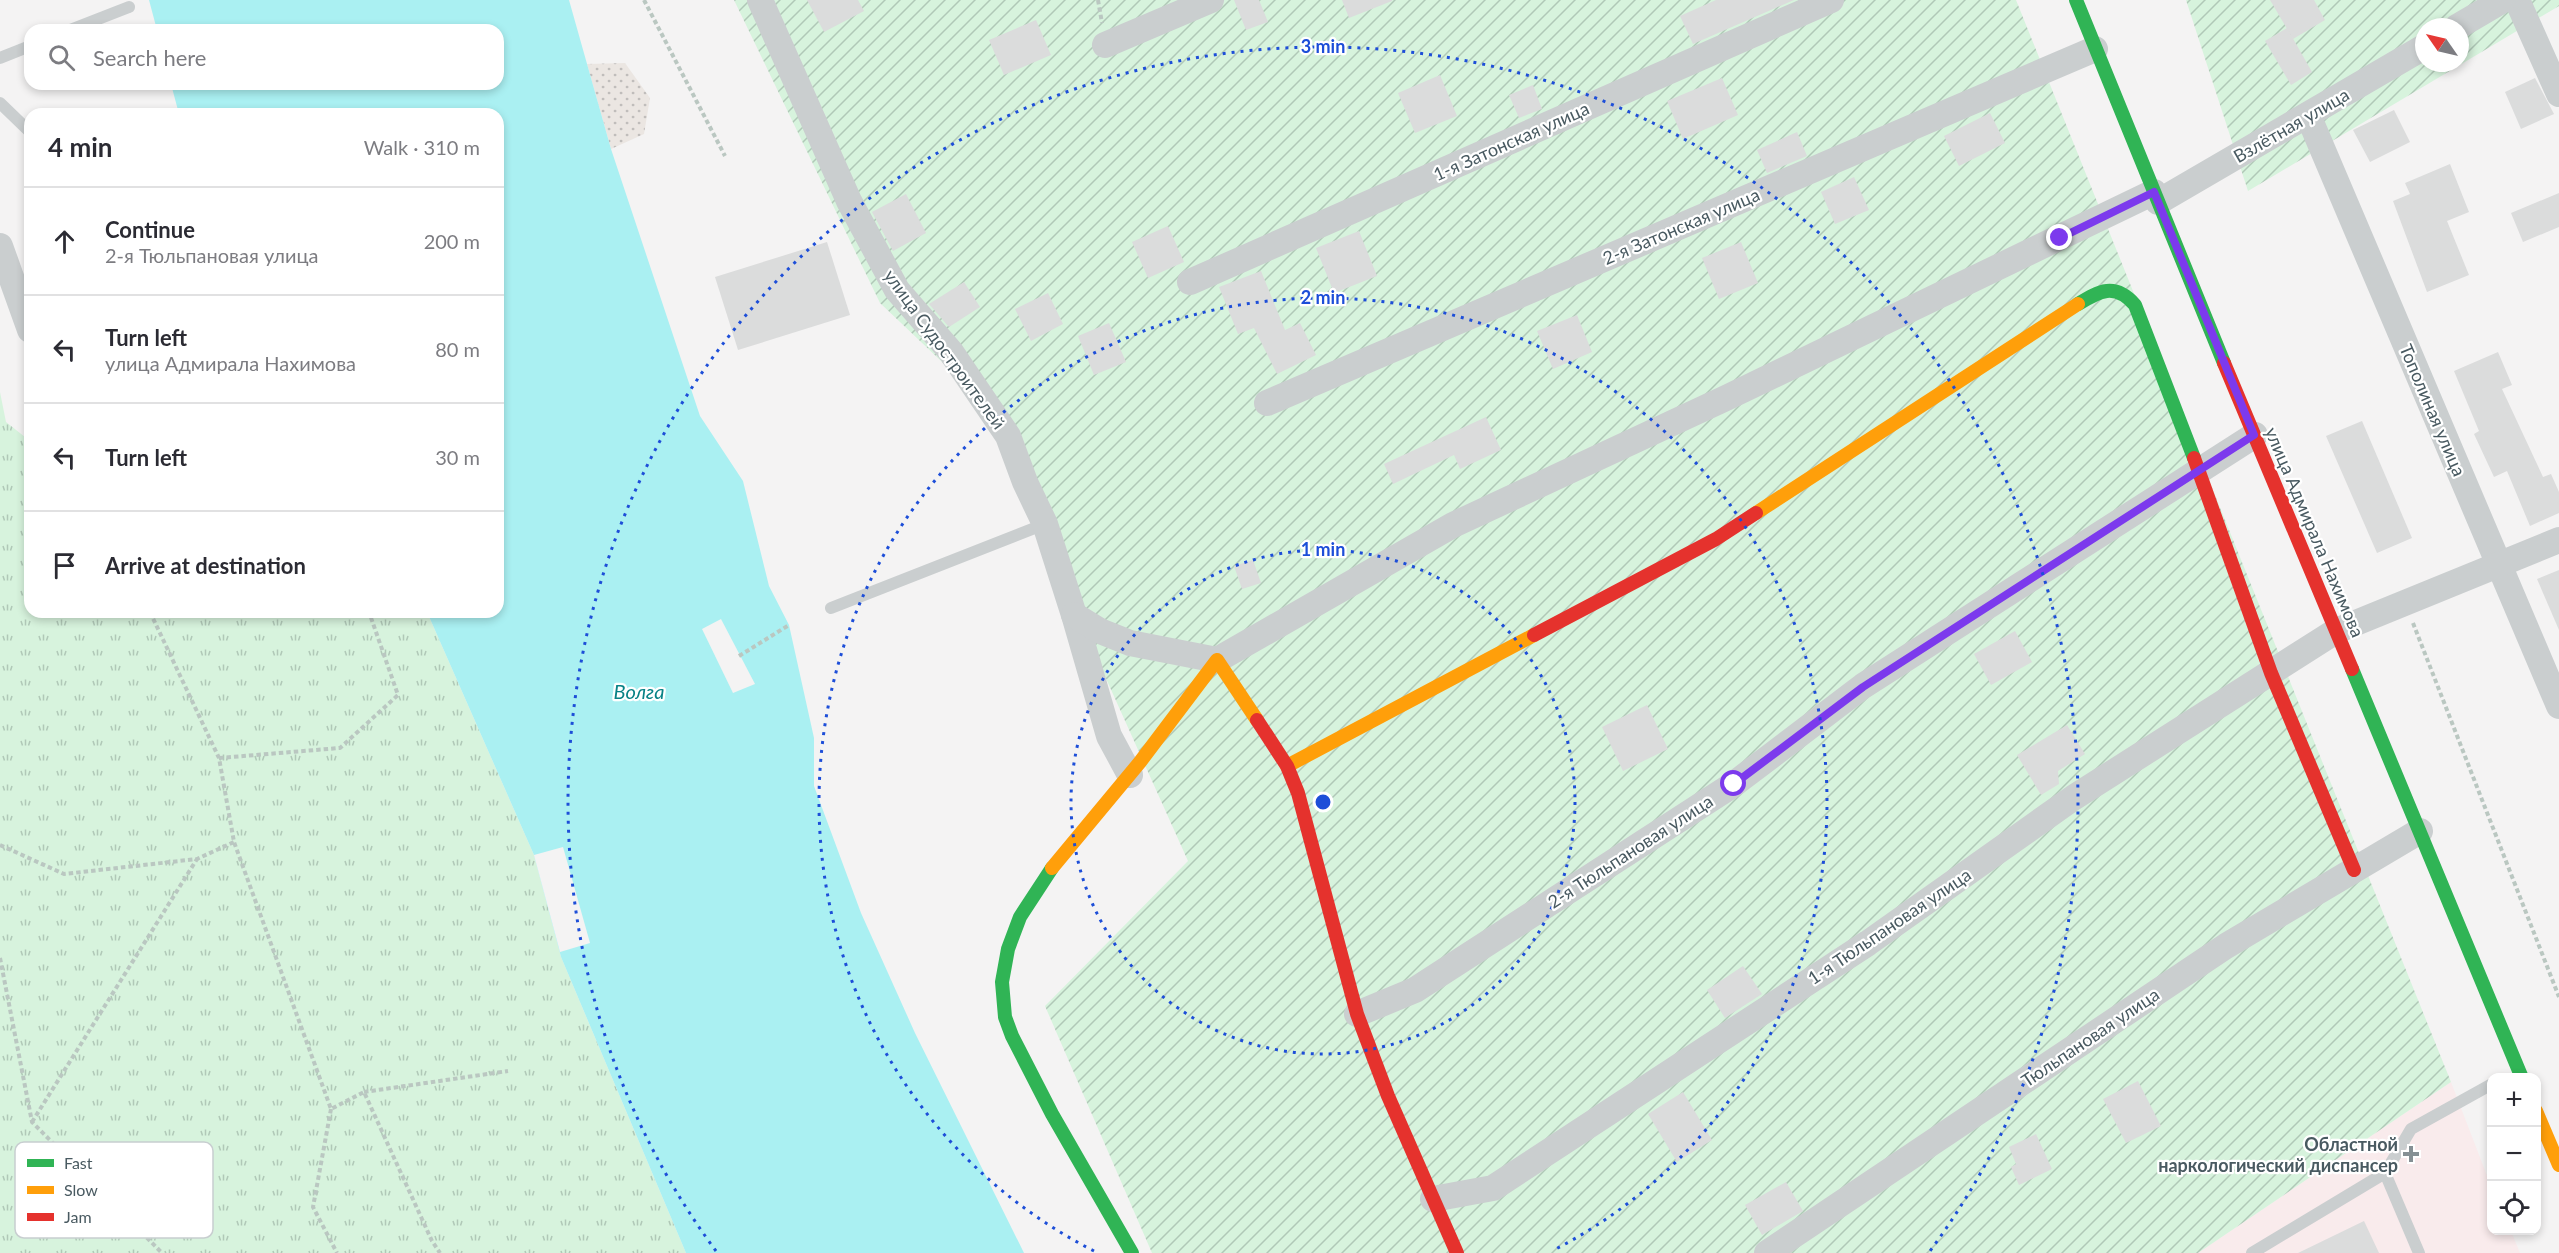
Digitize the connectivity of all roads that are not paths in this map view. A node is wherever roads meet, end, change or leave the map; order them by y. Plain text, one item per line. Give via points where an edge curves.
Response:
1 (760, 0) edge
2 (1211, 0) edge
3 (1832, 0) edge
4 (2076, 0) edge
5 (2503, 0) edge
6 (2517, 0) edge
7 (129, 7) dead end
8 (2469, 20) edge
9 (85, 24) edge
10 (1105, 45) dead end
11 (24, 48) edge
12 (2095, 49) junction
13 (2415, 51) edge
14 (0, 58) edge
15 (2559, 94) edge
16 (0, 103) edge
17 (2308, 115) junction
18 (24, 126) edge
19 (2156, 197) junction
20 (0, 246) edge
21 (1190, 282) dead end
22 (24, 313) edge
23 (1266, 403) dead end
24 (2254, 435) junction
25 (2199, 471) junction
26 (1045, 524) junction
27 (2559, 540) edge
28 (2499, 564) junction
29 (831, 608) dead end
30 (1074, 615) junction
31 (2336, 632) junction
32 (1216, 660) junction
33 (2271, 672) junction
34 (2559, 706) edge
35 (1287, 766) junction
36 (1130, 775) junction
37 (2420, 831) junction
38 (2354, 870) junction
39 (1357, 1014) junction
40 (2517, 1073) edge
41 (2487, 1087) edge
42 (2541, 1123) edge
43 (2559, 1165) edge
44 (2385, 1173) junction
45 (1433, 1199) junction
46 (1132, 1253) edge
47 (1456, 1253) edge
48 (1767, 1253) edge
49 (2252, 1253) edge
50 (2418, 1253) edge

1 - 26 street, улица Судостроителей via 849,201 886,270 897,290 951,352 1008,436
2 - 10 street
3 - 21 street, 1-я Затонская улица
4 - 12 street, улица Адмирала Нахимова
5 - 8 street
6 - 15 street
7 - 9 lane
11 - 14 lane
12 - 19 street, улица Адмирала Нахимова
12 - 23 street, 2-я Затонская улица
13 - 17 street, Взлётная улица
16 - 18 lane
17 - 19 street, Взлётная улица
17 - 28 street, Тополиная улица
19 - 24 street, улица Адмирала Нахимова
19 - 32 street, Взлётная улица via 1453,525
20 - 22 street
24 - 25 street, 2-я Тюльпановая улица
24 - 31 street, улица Адмирала Нахимова
25 - 33 street
25 - 35 street via 2135,305 2127,295 2115,290 2099,291 1716,539
25 - 39 street, 2-я Тюльпановая улица via 1863,687 1734,784 1415,990
26 - 29 lane
26 - 30 street, улица Судостроителей
27 - 28 street, 1-я Тюльпановая улица
28 - 31 street, 1-я Тюльпановая улица
28 - 34 street, Тополиная улица
30 - 32 street via 1130,643
30 - 36 street, улица Судостроителей via 1109,736
31 - 33 street, 1-я Тюльпановая улица
31 - 37 street, улица Адмирала Нахимова
32 - 35 street
32 - 36 street
33 - 38 street
33 - 45 street, 1-я Тюльпановая улица via 2073,798 1868,942 1493,1188
35 - 39 street via 1298,793
36 - 46 street via 1028,901 1014,927 1003,988 1005,1018 1043,1098
37 - 38 street, Тюльпановая улица
37 - 40 street, улица Адмирала Нахимова
38 - 48 street, Тюльпановая улица via 2226,946
39 - 45 street
41 - 44 lane via 2411,1129
42 - 43 street
44 - 49 lane
44 - 50 lane
45 - 47 street

